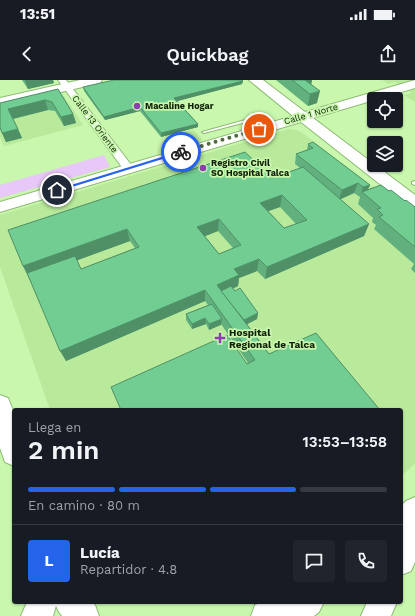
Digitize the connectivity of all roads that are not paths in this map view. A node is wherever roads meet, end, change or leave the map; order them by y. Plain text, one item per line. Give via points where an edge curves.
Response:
1 (96, 80) edge
2 (256, 80) edge
3 (65, 84) edge
4 (415, 84) edge
5 (1, 100) edge
6 (304, 116) junction
7 (273, 125) junction
8 (204, 132) dead end
9 (128, 168) junction
10 (415, 203) edge
11 (0, 206) edge
12 (1, 414) edge
13 (12, 448) edge
14 (415, 510) edge
15 (403, 525) edge
16 (415, 533) edge
17 (403, 557) edge
18 (41, 604) edge
19 (60, 604) edge
20 (72, 604) edge
21 (306, 604) edge
22 (381, 604) edge
23 (37, 616) edge
24 (65, 616) edge
25 (84, 616) edge
26 (266, 616) edge
27 (376, 616) edge

1 - 3 main road
2 - 6 main road
3 - 5 main road
3 - 9 street, Calle 13 Oriente
4 - 6 main road, Calle 1 Norte
6 - 7 main road, Calle 1 Norte
6 - 10 main road
7 - 8 lane via 263,116
7 - 9 main road, Calle 1 Norte
9 - 11 main road, Calle 1 Norte
12 - 13 main road
14 - 15 main road
16 - 17 main road
18 - 23 main road
19 - 24 main road
20 - 25 main road
21 - 26 main road via 297,610
22 - 27 main road

